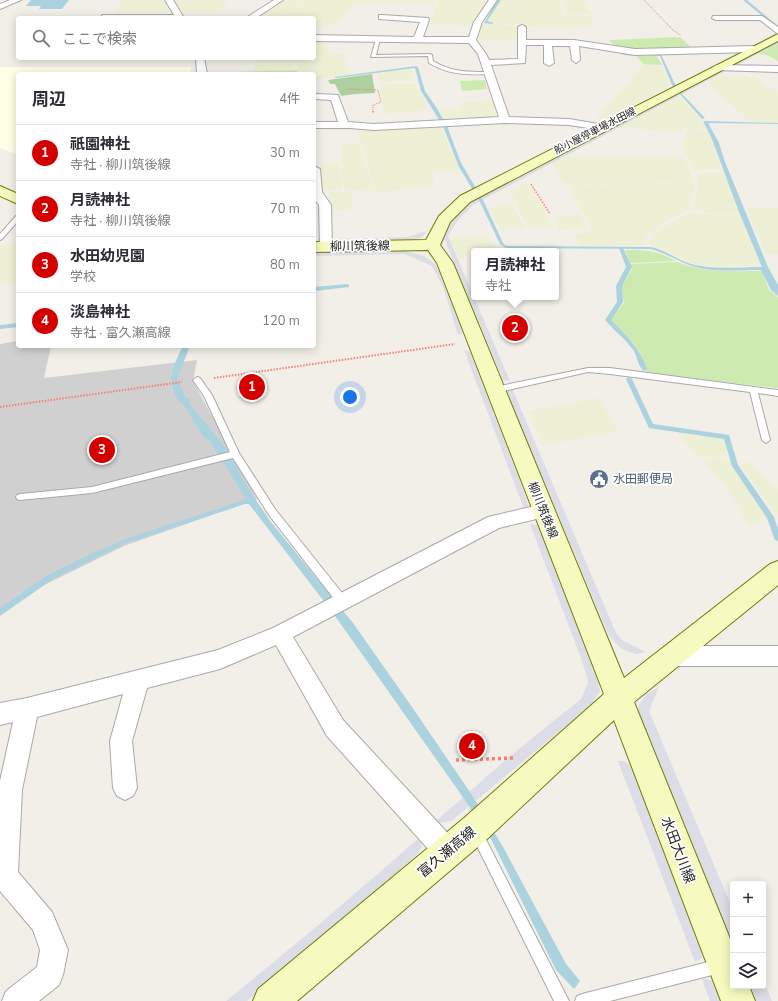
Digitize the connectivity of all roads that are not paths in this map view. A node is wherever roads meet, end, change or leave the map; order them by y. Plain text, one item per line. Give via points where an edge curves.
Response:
1 (17, 0) edge
2 (169, 0) edge
3 (279, 0) edge
4 (493, 0) edge
5 (0, 7) edge
6 (178, 16) edge
7 (253, 16) edge
8 (382, 17) dead end
9 (716, 18) dead end
10 (522, 27) dead end
11 (778, 32) edge
12 (778, 36) edge
13 (316, 38) edge
14 (378, 39) junction
15 (417, 40) junction
16 (472, 40) junction
17 (522, 42) junction
18 (548, 42) junction
19 (574, 43) junction
20 (754, 49) junction
21 (200, 60) edge
22 (576, 60) dead end
23 (485, 63) junction
24 (549, 63) dead end
25 (717, 68) junction
26 (778, 69) edge
27 (202, 72) edge
28 (489, 73) junction
29 (316, 97) dead end
30 (505, 120) junction
31 (316, 125) edge
32 (344, 125) junction
33 (601, 127) junction
34 (0, 190) edge
35 (316, 192) edge
36 (16, 199) edge
37 (16, 219) edge
38 (0, 238) edge
39 (432, 245) junction
40 (320, 247) edge
41 (197, 380) road end
42 (496, 390) junction
43 (753, 390) junction
44 (778, 393) edge
45 (766, 440) dead end
46 (235, 454) junction
47 (20, 497) dead end
48 (543, 511) junction
49 (778, 571) edge
50 (342, 601) junction
51 (280, 634) junction
52 (672, 656) junction
53 (778, 656) edge
54 (138, 681) junction
55 (619, 698) junction
56 (27, 710) junction
57 (0, 714) edge
58 (124, 788) dead end
59 (474, 829) junction
60 (446, 851) junction
61 (724, 965) junction
62 (16, 1001) edge
63 (270, 1001) edge
64 (562, 1001) edge
65 (582, 1001) edge
66 (738, 1001) edge

1 - 5 street
2 - 6 street
3 - 7 street
4 - 16 street via 478,22
8 - 15 street via 425,20
9 - 11 street via 762,18
10 - 17 street
12 - 20 main road, 船小屋停車場水田線
13 - 14 street
14 - 15 street
14 - 28 lane via 373,56 430,55 432,62 450,72
15 - 16 street
16 - 23 street
17 - 18 street
17 - 23 street via 522,61
18 - 19 street
18 - 24 street
19 - 20 street via 601,51
19 - 22 street
20 - 25 main road, 船小屋停車場水田線
21 - 27 street
23 - 28 street
25 - 26 street
25 - 33 main road, 船小屋停車場水田線
28 - 30 street
29 - 32 street via 335,97
30 - 32 street via 374,127
30 - 33 street via 569,122
31 - 32 street
33 - 39 main road, 船小屋停車場水田線 via 465,198 448,213 436,230
34 - 36 main road
35 - 40 street via 325,205
37 - 38 lane
39 - 40 main road, 柳川筑後線
39 - 42 main road, 柳川筑後線 via 445,263
41 - 46 lane via 208,395
42 - 43 lane via 588,370
42 - 48 main road, 柳川筑後線
43 - 44 lane
43 - 45 lane
46 - 47 lane via 92,490
46 - 50 lane via 272,512
48 - 50 street via 495,522
48 - 55 main road, 柳川筑後線
49 - 52 main road
50 - 51 street
51 - 54 street via 220,659
51 - 60 street via 335,728
52 - 53 street
52 - 55 main road
54 - 56 street
54 - 58 street via 121,741
55 - 59 main road, 富久瀬高線
55 - 61 main road, 水田大川線
56 - 57 street
56 - 62 street via 10,790 5,877 43,922 54,950 49,975
59 - 60 main road, 富久瀬高線
59 - 64 lane
60 - 63 main road, 富久瀬高線
61 - 65 lane
61 - 66 main road, 水田大川線

